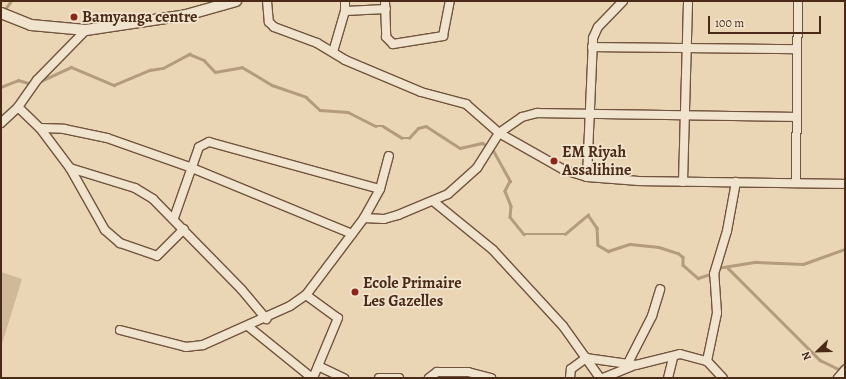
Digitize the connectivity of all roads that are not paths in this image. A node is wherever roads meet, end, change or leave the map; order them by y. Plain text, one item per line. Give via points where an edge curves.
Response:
1 (236, 1) edge
2 (267, 1) edge
3 (345, 1) edge
4 (450, 1) edge
5 (623, 1) edge
6 (688, 1) edge
7 (798, 1) edge
8 (386, 5) edge
9 (345, 12) junction
10 (1, 13) edge
11 (86, 30) junction
12 (592, 47) junction
13 (687, 48) junction
14 (797, 49) junction
15 (333, 52) junction
16 (18, 107) junction
17 (684, 115) junction
18 (591, 116) junction
19 (795, 117) junction
20 (1, 123) edge
21 (40, 128) junction
22 (499, 133) junction
23 (389, 156) dead end
24 (70, 168) junction
25 (192, 168) junction
26 (587, 177) junction
27 (683, 182) junction
28 (736, 182) junction
29 (796, 182) junction
30 (845, 184) edge
31 (380, 189) junction
32 (433, 201) junction
33 (174, 218) junction
34 (364, 218) junction
35 (184, 229) junction
36 (352, 234) junction
37 (660, 289) dead end
38 (306, 295) junction
39 (266, 319) junction
40 (249, 327) junction
41 (120, 330) dead end
42 (586, 358) junction
43 (673, 358) junction
44 (707, 361) junction
45 (632, 364) junction
46 (318, 366) junction
47 (313, 378) edge
48 (344, 378) edge
49 (379, 378) edge
50 (399, 378) edge
51 (429, 378) edge
52 (491, 378) edge
53 (570, 378) edge
54 (602, 378) edge
55 (668, 378) edge
56 (724, 378) edge

1 - 11 street via 186,15
2 - 15 street via 271,25 317,42
3 - 9 street
4 - 8 street via 443,36 393,44 386,37
5 - 12 street via 598,27
6 - 13 street
7 - 14 street
8 - 9 street
9 - 15 street
10 - 11 street via 31,25
11 - 16 street via 37,80
12 - 13 street
12 - 18 street
13 - 14 street
13 - 17 street
14 - 19 street
15 - 22 street via 422,92 466,104
16 - 20 street
16 - 21 street
17 - 18 street
17 - 19 street
17 - 27 street
18 - 22 street via 537,113 522,117
18 - 26 street
19 - 29 street
21 - 24 street
21 - 25 street via 64,129 107,138
22 - 26 street via 532,154
22 - 32 street via 489,151 460,185
23 - 31 street
24 - 33 street via 135,188 153,199
24 - 35 street via 106,230 120,244 157,256
25 - 31 street via 199,147 209,142
25 - 33 street
25 - 36 street
26 - 27 street
27 - 28 street
28 - 29 street
28 - 44 street via 727,232 715,271 717,313
29 - 30 street
31 - 34 street
32 - 34 street via 384,219
32 - 42 street via 493,250 563,326
33 - 35 street
34 - 36 street
35 - 39 street
36 - 38 street
37 - 45 street
38 - 39 street
38 - 46 street via 338,318
39 - 40 street
40 - 41 street via 203,345 186,347
40 - 47 street
42 - 45 street
42 - 53 street via 571,368
42 - 54 street
43 - 44 street via 680,354
43 - 45 street
43 - 55 street
44 - 56 street
45 - 54 street
46 - 47 street
46 - 48 street
49 - 50 street
51 - 52 street via 437,372 468,372

